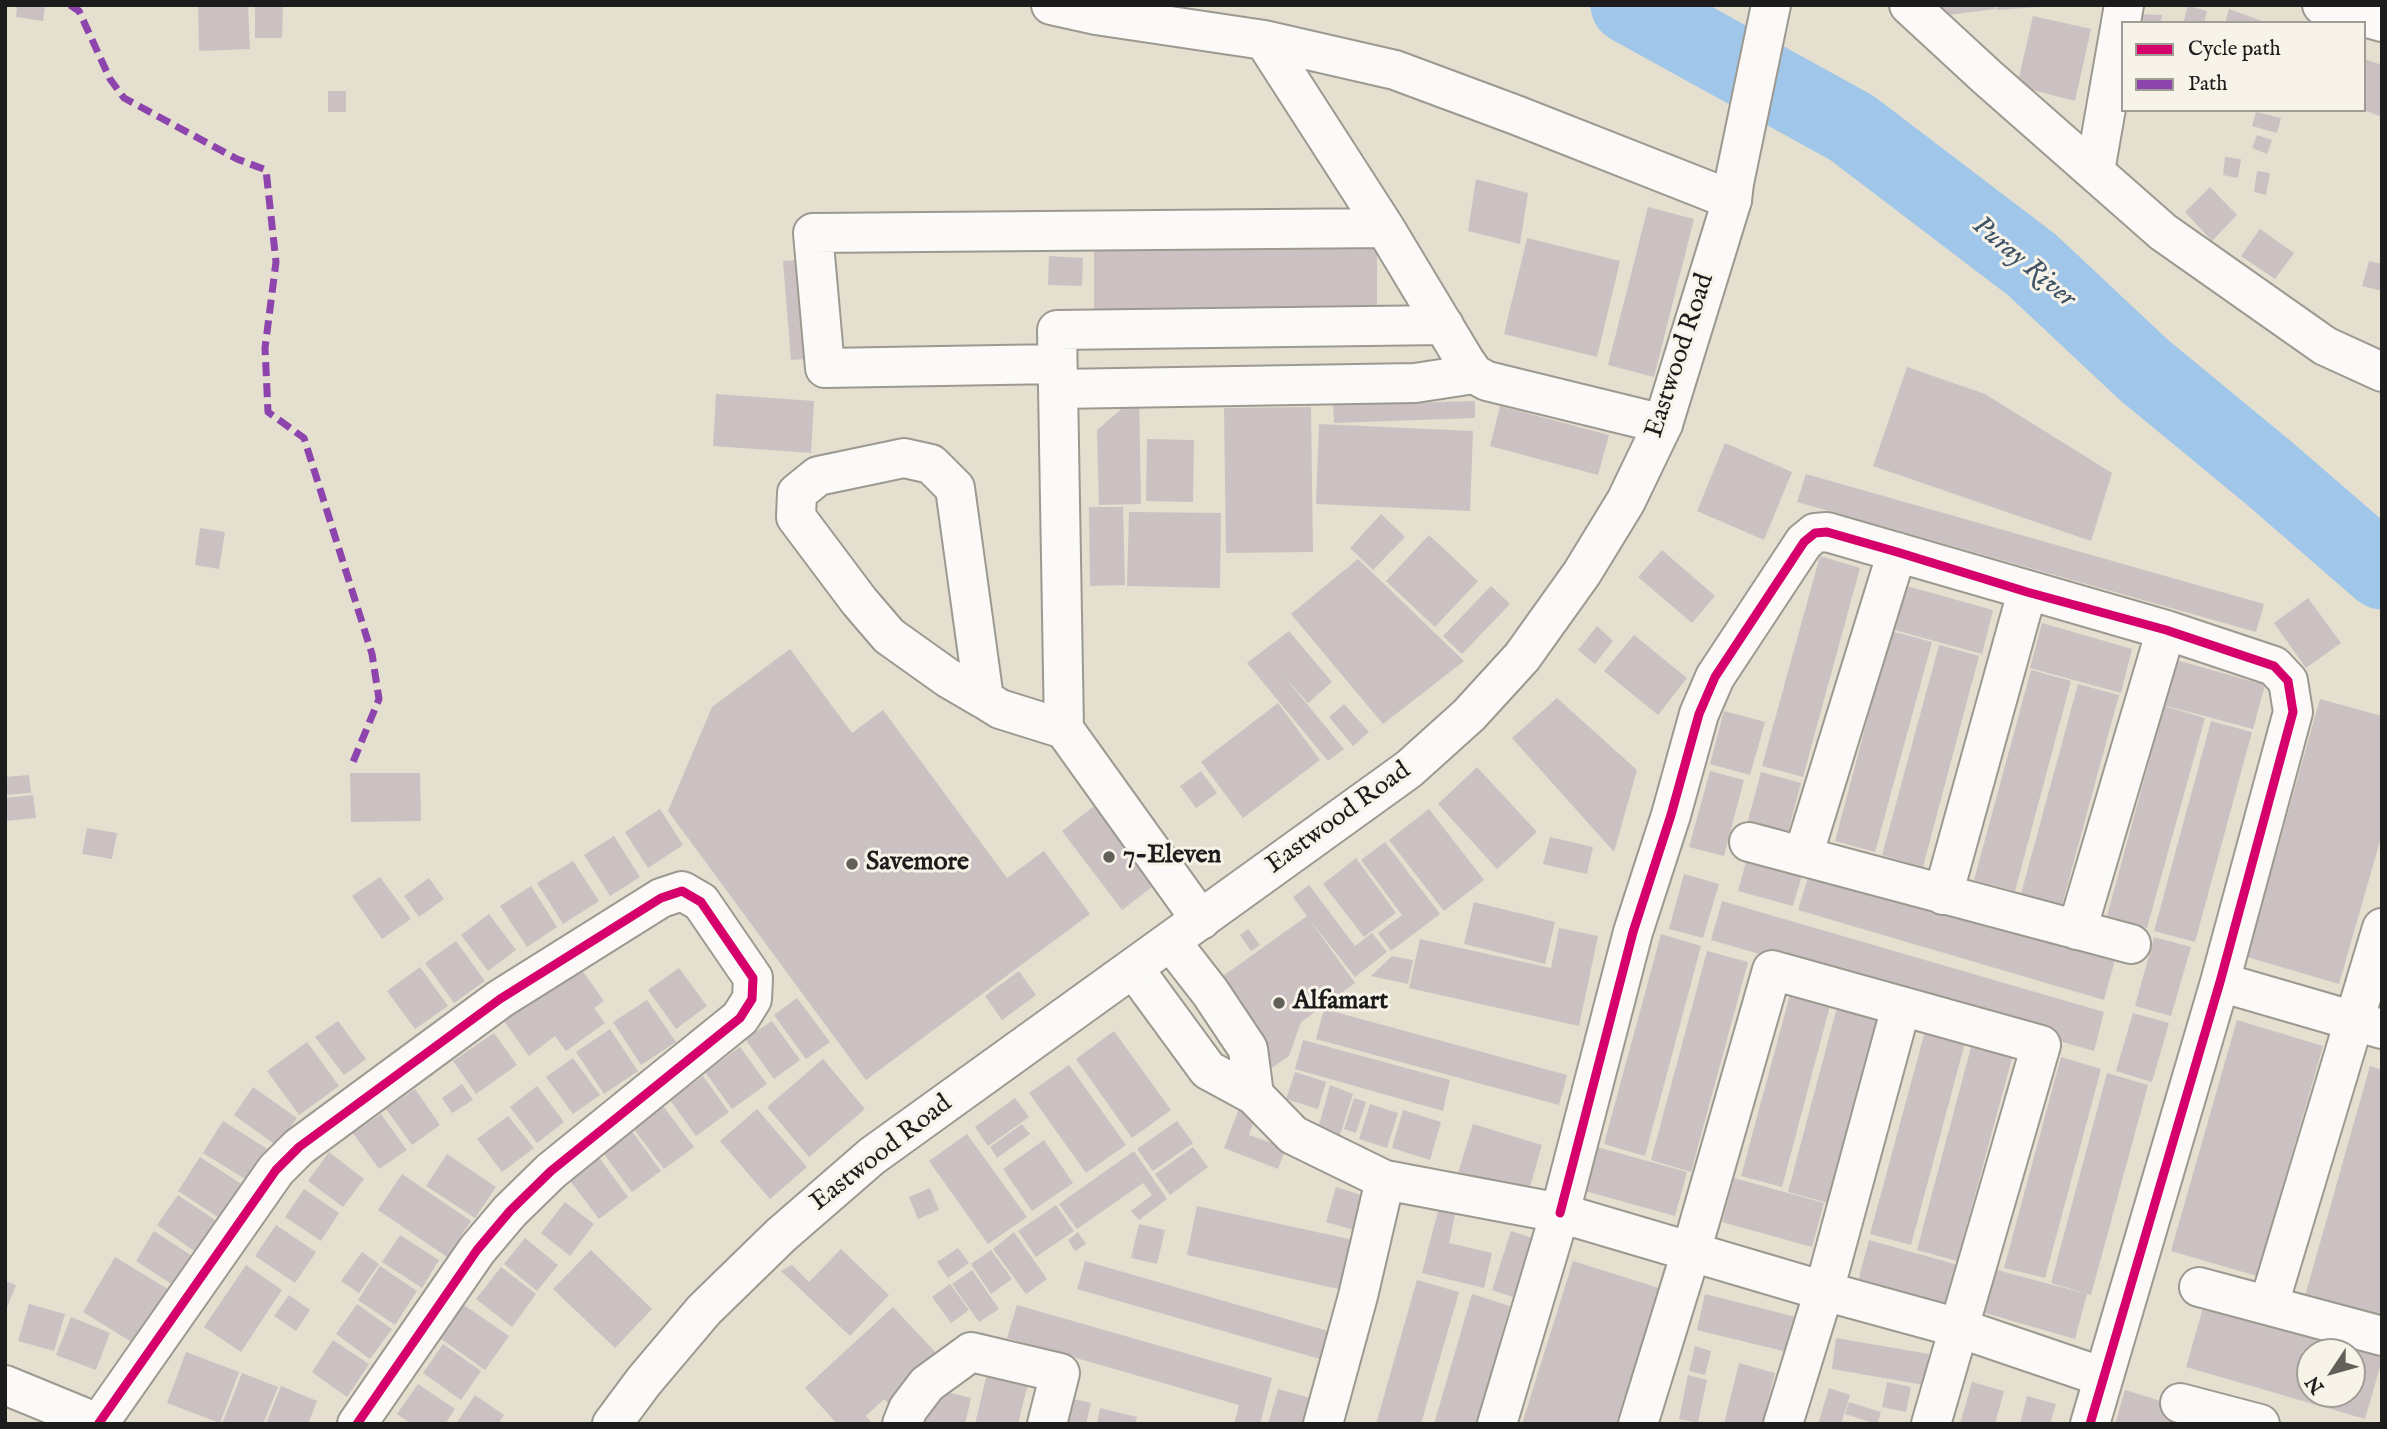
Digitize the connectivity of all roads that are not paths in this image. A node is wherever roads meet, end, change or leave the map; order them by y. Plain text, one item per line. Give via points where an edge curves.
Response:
1 (1051, 5) edge
2 (1771, 5) edge
3 (1909, 5) edge
4 (2322, 5) edge
5 (2121, 22) edge
6 (2382, 22) edge
7 (1264, 40) junction
8 (2095, 171) junction
9 (1733, 191) junction
10 (1385, 228) junction
11 (1444, 325) junction
12 (2382, 372) edge
13 (1475, 374) junction
14 (1057, 376) junction
15 (1663, 424) junction
16 (1897, 552) junction
17 (2027, 592) junction
18 (2166, 630) junction
19 (984, 699) junction
20 (1064, 729) junction
21 (1749, 842) dead end
22 (1803, 856) junction
23 (1943, 895) junction
24 (1201, 920) junction
25 (2382, 928) edge
26 (2077, 930) junction
27 (1171, 942) junction
28 (2131, 944) dead end
29 (1133, 969) junction
30 (2220, 982) junction
31 (1901, 1007) junction
32 (2368, 1025) edge
33 (1254, 1095) junction
34 (1385, 1180) junction
35 (1560, 1213) junction
36 (1691, 1252) junction
37 (2199, 1287) dead end
38 (1824, 1291) junction
39 (2269, 1304) junction
40 (1959, 1328) junction
41 (2382, 1336) edge
42 (2103, 1377) junction
43 (5, 1385) edge
44 (2180, 1403) dead end
45 (2222, 1418) edge
46 (99, 1424) edge
47 (356, 1424) edge
48 (612, 1424) edge
49 (902, 1424) edge
50 (1047, 1424) edge
51 (1323, 1424) edge
52 (1497, 1424) edge
53 (1638, 1424) edge
54 (1783, 1424) edge
55 (1931, 1424) edge
56 (2090, 1424) edge
57 (2260, 1424) edge

1 - 7 street
2 - 9 street, Eastwood Road
3 - 8 street
4 - 6 street
5 - 8 street
7 - 9 street via 1395,70
7 - 10 street
8 - 12 street via 2163,232 2325,346
9 - 15 street, Eastwood Road
10 - 11 street
10 - 14 street via 813,233 825,368
11 - 13 street
11 - 14 street via 1057,330
13 - 14 street via 1415,383
13 - 15 street via 1487,381
14 - 20 street
15 - 24 street, Eastwood Road via 1626,501 1582,573 1522,657 1469,715 1409,769
16 - 17 street
16 - 22 street
16 - 35 street via 1827,532 1815,533 1804,542 1714,677 1633,932
17 - 18 street
17 - 23 street
18 - 26 street
18 - 30 street via 2274,666 2288,681 2293,712
19 - 19 street via 889,636 796,517 797,493 818,476 904,458 931,464 955,488
19 - 20 street via 1000,709
20 - 24 street
21 - 22 street
22 - 23 street
23 - 26 street
24 - 27 street, Eastwood Road
25 - 32 street
26 - 28 street
27 - 29 street, Eastwood Road
27 - 33 street via 1248,1049
29 - 33 street via 1208,1070
29 - 48 street, Eastwood Road via 872,1156 780,1235 704,1310
30 - 32 street
30 - 42 street
31 - 36 street via 1772,970
31 - 38 street
31 - 40 street via 2041,1045
32 - 39 street
33 - 34 street via 1293,1135
34 - 35 street
34 - 51 street
35 - 36 street
35 - 52 street
36 - 38 street
36 - 53 street
37 - 39 street
38 - 40 street
38 - 54 street
39 - 41 street
40 - 42 street
40 - 55 street
42 - 56 street
43 - 46 street
44 - 45 street
45 - 57 street
46 - 47 street via 276,1170 299,1147 500,999 661,898 682,891 701,902 754,978 752,999 740,1017 551,1171 510,1211 477,1250
49 - 50 street via 927,1384 971,1352 1060,1373

